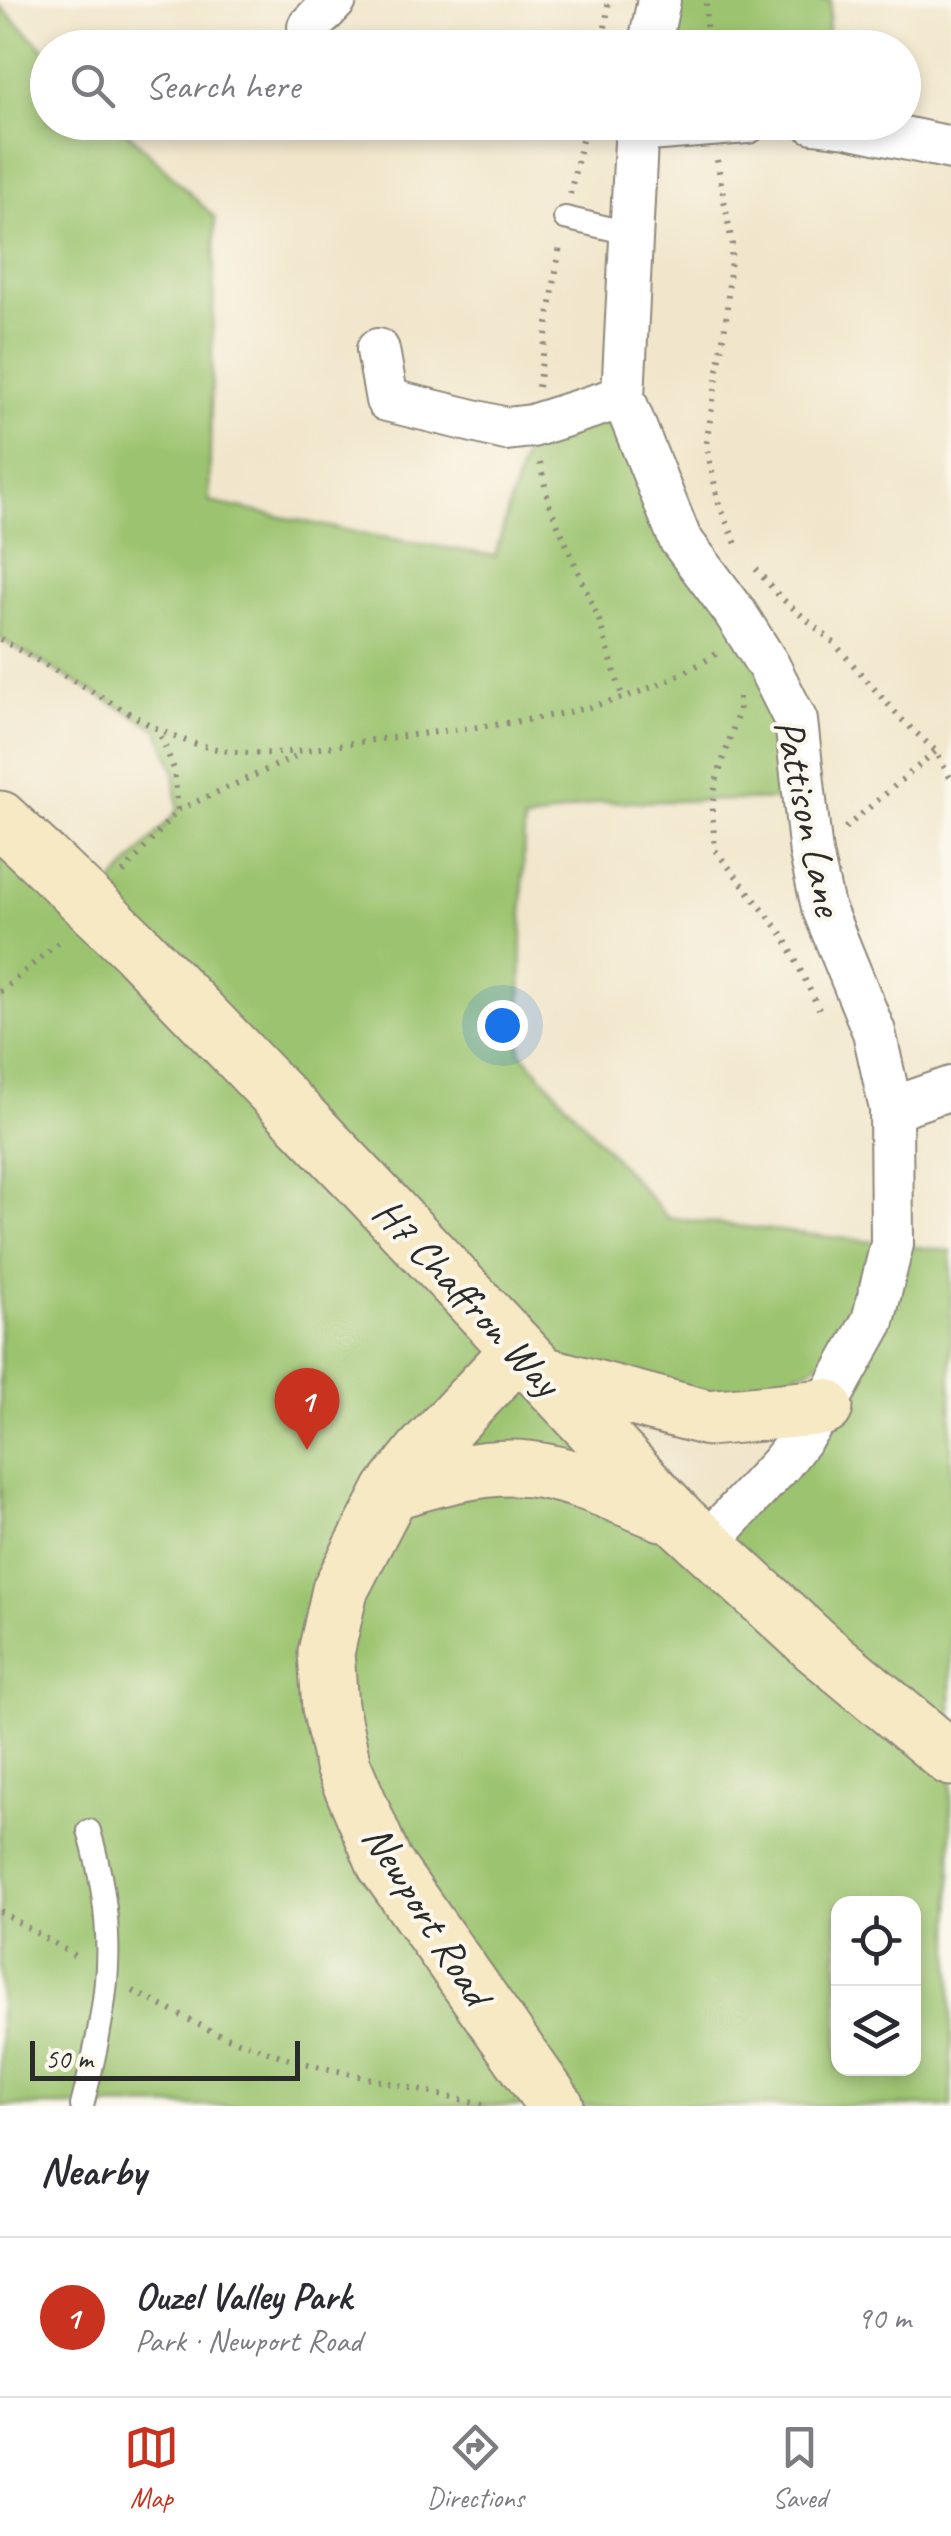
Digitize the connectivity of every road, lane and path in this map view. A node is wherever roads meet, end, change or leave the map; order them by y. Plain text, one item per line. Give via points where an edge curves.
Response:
1 (608, 0) edge
2 (658, 0) edge
3 (706, 0) edge
4 (604, 30) edge
5 (652, 30) edge
6 (706, 30) edge
7 (635, 140) edge
8 (729, 140) edge
9 (913, 140) edge
10 (951, 148) edge
11 (564, 218) dead end
12 (629, 232) junction
13 (378, 350) dead end
14 (624, 397) junction
15 (738, 548) dead end
16 (748, 561) dead end
17 (780, 597) junction
18 (746, 630) junction
19 (0, 639) edge
20 (740, 686) dead end
21 (936, 751) junction
22 (303, 753) junction
23 (951, 780) edge
24 (178, 810) dead end
25 (0, 819) edge
26 (811, 854) junction
27 (827, 1026) dead end
28 (951, 1088) edge
29 (891, 1109) junction
30 (529, 1362) junction
31 (825, 1407) junction
32 (390, 1492) junction
33 (694, 1535) junction
34 (951, 1758) edge
35 (89, 1831) dead end
36 (0, 1911) edge
37 (108, 1976) junction
38 (82, 2106) edge
39 (487, 2106) edge
40 (556, 2106) edge

1 - 4 path
2 - 5 street
3 - 6 path
7 - 12 street, Pattison Lane
8 - 15 path via 732,244 706,444 719,504
9 - 10 street
11 - 12 lane
12 - 14 street, Pattison Lane
13 - 14 street via 380,416 506,429
14 - 18 street, Pattison Lane via 680,540
16 - 17 path
17 - 18 path
17 - 21 path via 833,642
18 - 22 path via 674,676 562,714
18 - 26 street, Pattison Lane via 796,721
19 - 22 path via 194,744 253,755
20 - 27 path via 712,808 715,850 784,936
21 - 23 path
21 - 26 path
22 - 24 path
25 - 30 street, H7 Chaffron Way, bridge via 132,944
26 - 29 street, Pattison Lane via 823,907 874,1032
28 - 29 street
29 - 31 street, Pattison Lane via 892,1244 873,1321
30 - 31 street via 708,1418
30 - 32 street, Newport Road via 423,1452
30 - 33 street, H7 Chaffron Way
31 - 33 street, Pattison Lane via 725,1524
32 - 33 street via 448,1474 527,1469 592,1484
32 - 40 street, Newport Road via 340,1590 326,1653 343,1766 386,1864
33 - 34 street, H7 Chaffron Way
35 - 37 lane via 109,1923
36 - 37 path
37 - 38 lane
37 - 39 path via 214,2032 295,2061

